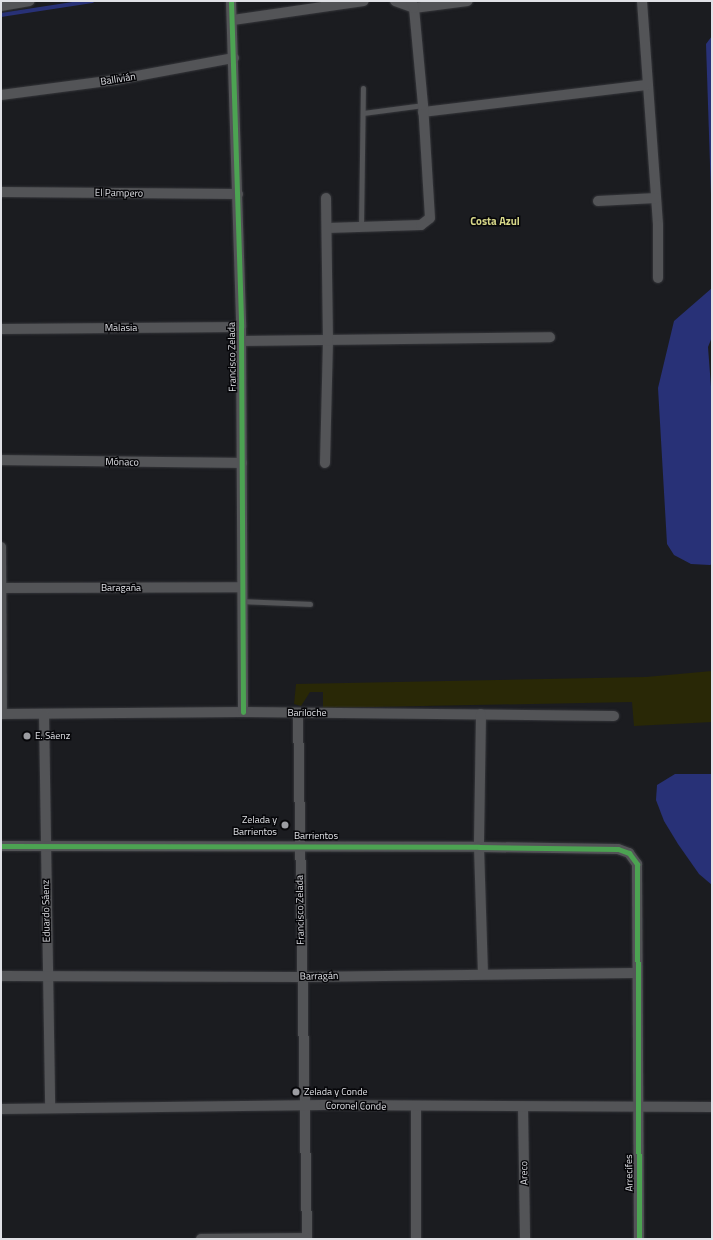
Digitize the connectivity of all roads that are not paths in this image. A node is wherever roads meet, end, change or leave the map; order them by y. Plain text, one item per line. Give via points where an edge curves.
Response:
1 (30, 1) edge
2 (231, 1) edge
3 (364, 1) edge
4 (395, 1) edge
5 (468, 1) edge
6 (642, 1) edge
7 (412, 5) edge
8 (1, 6) edge
9 (233, 20) junction
10 (234, 58) junction
11 (647, 85) junction
12 (363, 88) dead end
13 (1, 95) edge
14 (423, 109) junction
15 (363, 113) junction
16 (1, 192) edge
17 (238, 194) junction
18 (326, 198) dead end
19 (656, 198) junction
20 (598, 201) dead end
21 (361, 227) junction
22 (327, 228) junction
23 (658, 278) dead end
24 (241, 327) junction
25 (1, 329) edge
26 (550, 337) dead end
27 (241, 341) junction
28 (328, 341) junction
29 (1, 460) edge
30 (242, 463) junction
31 (325, 463) dead end
32 (1, 547) edge
33 (241, 587) junction
34 (2, 588) edge
35 (241, 601) junction
36 (310, 604) dead end
37 (243, 712) junction
38 (298, 713) junction
39 (1, 714) edge
40 (44, 714) junction
41 (481, 714) junction
42 (614, 716) dead end
43 (298, 845) junction
44 (1, 846) edge
45 (45, 846) junction
46 (479, 847) junction
47 (629, 853) joint
48 (636, 973) junction
49 (483, 974) junction
50 (1, 976) edge
51 (47, 976) junction
52 (302, 977) junction
53 (304, 1106) junction
54 (416, 1107) junction
55 (523, 1107) junction
56 (638, 1107) junction
57 (712, 1107) edge
58 (50, 1108) junction
59 (1, 1109) edge
60 (307, 1238) edge
61 (201, 1239) edge
62 (416, 1239) edge
63 (525, 1239) edge
64 (639, 1239) edge

1 - 8 street
2 - 9 street, Francisco Zelada
3 - 9 street
4 - 7 street
5 - 7 street
6 - 11 street
7 - 14 street
9 - 10 street, Francisco Zelada
10 - 13 street, Ballivián via 115,80
10 - 17 street, Francisco Zelada
11 - 14 street
11 - 19 street
12 - 15 lane
14 - 15 lane
14 - 21 street via 430,218 421,225
15 - 21 lane
16 - 17 street, El Pampero
17 - 24 street, Francisco Zelada
18 - 22 street
19 - 20 street
19 - 23 street
21 - 22 street
22 - 28 street
24 - 25 street, Malasia
24 - 27 street, Francisco Zelada
26 - 28 street
27 - 28 street
27 - 30 street, Francisco Zelada
28 - 31 street
29 - 30 street, Mónaco
30 - 33 street, Francisco Zelada
32 - 34 street
33 - 34 street, Baragaña
33 - 35 street, Francisco Zelada
34 - 39 street
35 - 36 lane
35 - 37 street, Francisco Zelada
37 - 38 street, Bariloche
37 - 40 street, Bariloche
38 - 41 street, Bariloche
38 - 43 street, Francisco Zelada
39 - 40 street, Bariloche
40 - 45 street, Eduardo Sáenz
41 - 42 street, Bariloche
41 - 46 street
43 - 45 street, Barrientos
43 - 46 street, Barrientos
43 - 52 street, Francisco Zelada
44 - 45 street, Barrientos
45 - 51 street, Eduardo Sáenz
46 - 47 street, Barrientos via 618,849
46 - 49 street
47 - 48 street, Arrecifes via 637,864
48 - 49 street, Barragán
48 - 56 street, Arrecifes
49 - 52 street, Barragán
50 - 51 street, Barragán
51 - 52 street, Barragán
51 - 58 street, Eduardo Sáenz
52 - 53 street, Francisco Zelada
53 - 54 street, Coronel Conde
53 - 58 street, Coronel Conde
53 - 60 street, Francisco Zelada
54 - 55 street, Coronel Conde
54 - 62 street
55 - 56 street, Coronel Conde
55 - 63 street, Areco
56 - 57 street, Coronel Conde
56 - 64 street, Arrecifes
58 - 59 street, Coronel Conde
60 - 61 street

